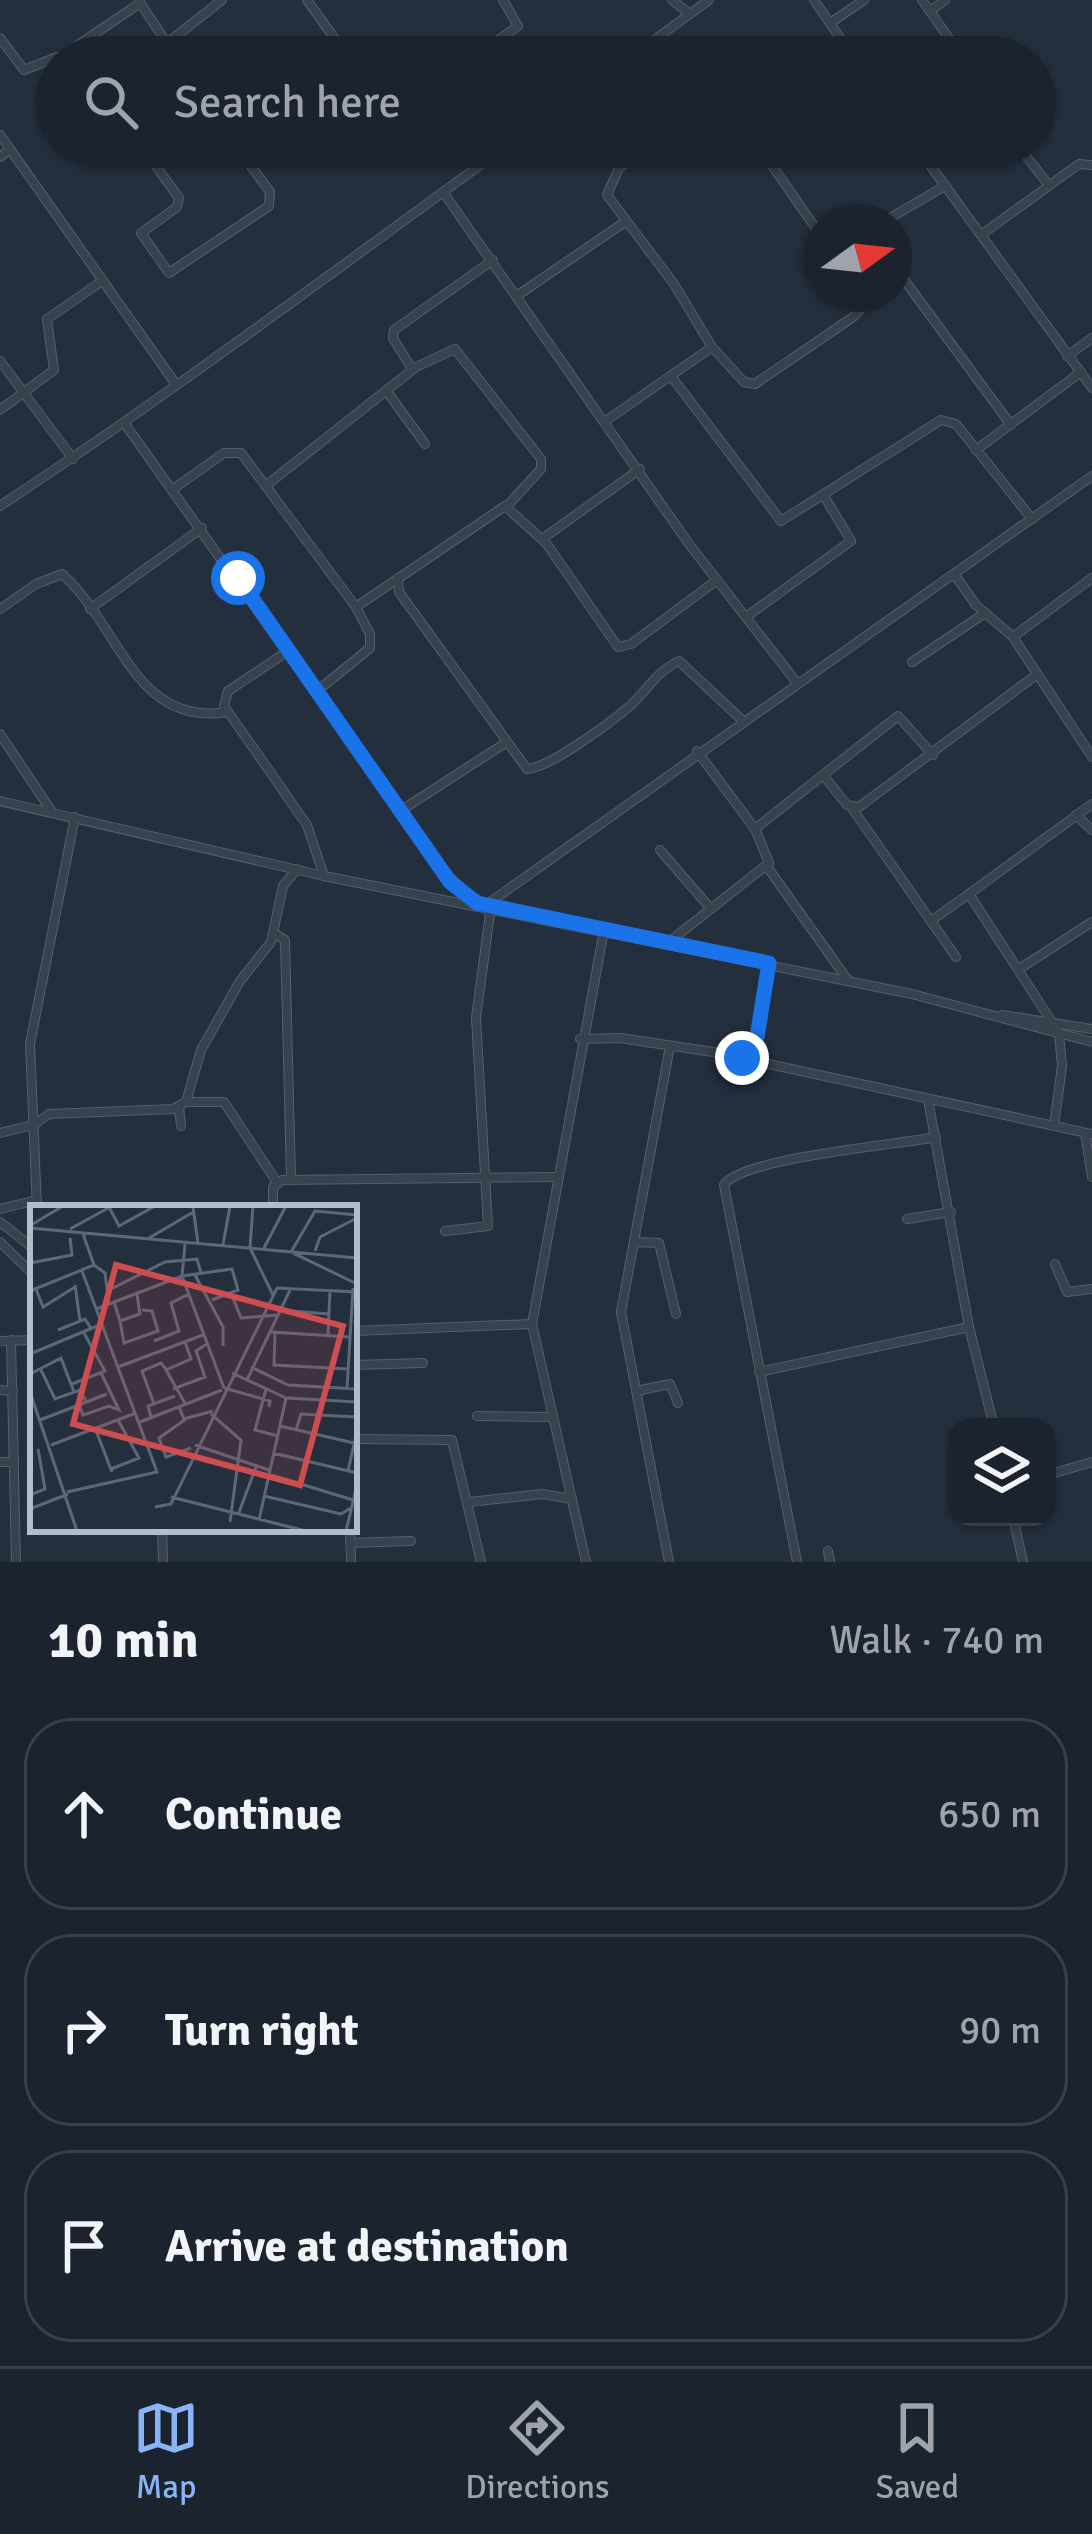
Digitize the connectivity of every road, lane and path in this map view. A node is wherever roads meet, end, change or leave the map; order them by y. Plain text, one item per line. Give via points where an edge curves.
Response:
1 (222, 0) edge
2 (307, 0) edge
3 (503, 0) edge
4 (672, 0) edge
5 (709, 0) edge
6 (814, 0) edge
7 (864, 0) edge
8 (922, 0) edge
9 (945, 0) edge
10 (139, 2) edge
11 (930, 10) junction
12 (690, 14) junction
13 (830, 23) junction
14 (97, 36) edge
15 (161, 36) edge
16 (176, 36) edge
17 (333, 36) edge
18 (504, 36) edge
19 (660, 36) edge
20 (838, 36) edge
21 (948, 36) edge
22 (0, 38) edge
23 (36, 65) edge
24 (0, 135) edge
25 (10, 149) junction
26 (0, 157) edge
27 (1092, 165) edge
28 (157, 168) edge
29 (252, 168) edge
30 (476, 168) edge
31 (620, 168) edge
32 (773, 168) edge
33 (932, 168) edge
34 (1035, 168) edge
35 (1048, 184) junction
36 (945, 187) junction
37 (442, 192) junction
38 (912, 206) edge
39 (804, 212) edge
40 (625, 222) junction
41 (981, 235) junction
42 (493, 260) junction
43 (102, 280) junction
44 (912, 290) edge
45 (518, 295) junction
46 (859, 312) edge
47 (1092, 338) edge
48 (712, 347) junction
49 (1067, 356) junction
50 (0, 361) edge
51 (413, 370) junction
52 (1081, 372) junction
53 (671, 376) junction
54 (175, 382) junction
55 (1092, 388) edge
56 (24, 393) junction
57 (388, 393) junction
58 (0, 410) edge
59 (607, 420) junction
60 (125, 424) junction
61 (1011, 425) junction
62 (425, 444) dead end
63 (976, 450) junction
64 (73, 458) junction
65 (640, 470) junction
66 (1092, 476) edge
67 (268, 484) junction
68 (173, 489) junction
69 (824, 496) junction
70 (0, 506) edge
71 (507, 506) junction
72 (1032, 519) junction
73 (202, 528) junction
74 (542, 539) junction
75 (954, 574) junction
76 (398, 578) junction
77 (1092, 578) edge
78 (717, 580) junction
79 (380, 590) junction
80 (399, 592) junction
81 (356, 607) junction
82 (0, 609) edge
83 (90, 609) junction
84 (985, 613) junction
85 (746, 617) junction
86 (1013, 637) junction
87 (288, 651) junction
88 (912, 662) dead end
89 (1036, 675) junction
90 (797, 683) junction
91 (316, 692) junction
92 (227, 712) junction
93 (742, 720) junction
94 (0, 734) edge
95 (504, 744) junction
96 (698, 751) junction
97 (933, 755) junction
98 (1092, 757) edge
99 (823, 775) junction
100 (0, 801) edge
101 (1089, 806) edge
102 (853, 808) junction
103 (52, 812) junction
104 (400, 812) junction
105 (74, 817) junction
106 (1080, 818) junction
107 (755, 829) junction
108 (1092, 830) edge
109 (660, 850) dead end
110 (768, 868) junction
111 (297, 869) junction
112 (324, 876) junction
113 (969, 894) junction
114 (485, 905) junction
115 (711, 909) junction
116 (930, 921) junction
117 (1092, 922) edge
118 (604, 930) junction
119 (274, 933) junction
120 (668, 943) junction
121 (956, 957) dead end
122 (769, 963) junction
123 (1019, 969) junction
124 (848, 980) junction
125 (994, 1016) junction
126 (1054, 1022) junction
127 (1092, 1029) edge
128 (1059, 1033) junction
129 (580, 1039) junction
130 (1092, 1042) edge
131 (670, 1046) junction
132 (742, 1058) junction
133 (928, 1099) junction
134 (183, 1105) junction
135 (33, 1125) junction
136 (181, 1126) dead end
137 (1054, 1126) junction
138 (0, 1133) edge
139 (1089, 1134) edge
140 (936, 1137) junction
141 (556, 1177) junction
142 (1092, 1177) edge
143 (486, 1178) junction
144 (291, 1179) junction
145 (275, 1181) junction
146 (37, 1204) edge
147 (273, 1205) edge
148 (0, 1209) edge
149 (951, 1212) junction
150 (907, 1220) dead end
151 (0, 1222) edge
152 (446, 1231) dead end
153 (0, 1242) edge
154 (634, 1242) junction
155 (30, 1246) edge
156 (1055, 1264) dead end
157 (30, 1271) edge
158 (1092, 1289) edge
159 (676, 1314) dead end
160 (532, 1324) junction
161 (969, 1327) junction
162 (357, 1331) edge
163 (11, 1340) junction
164 (30, 1340) edge
165 (0, 1341) edge
166 (423, 1363) dead end
167 (357, 1365) edge
168 (759, 1372) junction
169 (0, 1390) edge
170 (636, 1390) junction
171 (13, 1391) junction
172 (677, 1403) dead end
173 (477, 1416) dead end
174 (550, 1417) junction
175 (992, 1418) edge
176 (357, 1439) edge
177 (0, 1462) edge
178 (14, 1462) junction
179 (1092, 1462) edge
180 (1056, 1472) edge
181 (572, 1499) junction
182 (469, 1502) junction
183 (1015, 1526) edge
184 (162, 1532) edge
185 (350, 1532) edge
186 (410, 1541) dead end
187 (350, 1543) junction
188 (828, 1551) dead end
189 (16, 1562) edge
190 (163, 1562) edge
191 (351, 1562) edge
192 (481, 1562) edge
193 (586, 1562) edge
194 (669, 1562) edge
195 (797, 1562) edge
196 (830, 1562) edge
197 (1023, 1562) edge

1 - 16 street
2 - 17 street
3 - 18 street via 518,26
4 - 12 street
5 - 12 street
6 - 13 street
7 - 13 street
8 - 11 street
9 - 11 street
10 - 14 street
10 - 15 street
11 - 21 street
12 - 19 street
13 - 20 street
22 - 23 street via 24,70
24 - 25 street
25 - 26 street
25 - 43 street
27 - 35 street via 1078,164
28 - 29 street via 178,207 141,233 169,273 269,206 270,192
30 - 37 street
31 - 40 street via 607,195
32 - 39 street
33 - 36 street
34 - 35 street
35 - 41 street
36 - 38 street
36 - 41 street
37 - 42 street
37 - 54 street
40 - 45 street
40 - 48 street
41 - 49 street
42 - 45 street
42 - 51 street via 394,330
43 - 54 street
43 - 56 street via 46,320 55,367
44 - 61 street
45 - 59 street
46 - 48 street via 755,384
47 - 49 street
48 - 53 street
49 - 52 street
50 - 56 street
51 - 57 street
51 - 71 street via 454,349 541,458 541,469
52 - 55 street
52 - 61 street
53 - 59 street
53 - 69 street via 776,518
54 - 60 street
56 - 58 street
56 - 64 street
57 - 62 street
57 - 67 street
59 - 65 street
60 - 64 street
60 - 68 street
61 - 63 street
63 - 69 street via 956,424 941,420
63 - 72 street
64 - 70 street
65 - 74 street
65 - 78 street
66 - 72 street
67 - 68 street via 251,460 232,451
67 - 81 street
68 - 73 street
69 - 85 street via 851,542
71 - 74 street
71 - 76 street
72 - 75 street
73 - 83 street
73 - 87 street
74 - 78 street via 618,647
75 - 84 street
75 - 90 street
76 - 79 street
76 - 80 street
77 - 86 street
78 - 85 street
79 - 80 street
79 - 81 street
80 - 95 street
81 - 91 street via 370,648
82 - 83 street via 56,574
83 - 92 street via 161,703 190,714
84 - 86 street
84 - 88 street
85 - 90 street
86 - 89 street
87 - 91 street
87 - 92 street via 224,694
89 - 97 street
89 - 98 street
90 - 93 street
91 - 104 street
92 - 112 street via 307,825
93 - 95 street via 679,661 632,704 533,770
93 - 96 street
94 - 103 street
95 - 104 street
96 - 107 street
96 - 114 street
97 - 99 street via 898,716
97 - 102 street
99 - 102 street
99 - 107 street
100 - 103 street
101 - 106 street
102 - 116 street
103 - 105 street
104 - 114 street via 450,882
105 - 111 street
105 - 135 street via 30,1044
106 - 108 street
106 - 113 street
107 - 110 street
109 - 115 street
110 - 115 street
110 - 124 street
111 - 112 street
111 - 119 street via 283,886
112 - 114 street
113 - 116 street
113 - 123 street
114 - 118 street
114 - 143 street via 476,1018
115 - 120 street
116 - 121 street
117 - 123 street
118 - 120 street
118 - 129 street
119 - 134 street via 200,1050
119 - 144 street via 285,940
120 - 122 street
122 - 124 street
122 - 132 street via 756,1043
123 - 126 street
124 - 125 street
125 - 126 street
125 - 128 street
126 - 127 street
126 - 128 street
128 - 130 street
128 - 137 street
129 - 131 street
129 - 141 street
131 - 132 street
131 - 154 street
132 - 133 street
133 - 137 street
133 - 140 street
134 - 135 street via 55,1113
134 - 136 street
134 - 145 street via 224,1102
135 - 138 street
135 - 146 street
137 - 139 street
139 - 142 street
140 - 149 street
140 - 168 street via 774,1163 726,1180
141 - 143 street
141 - 160 street
143 - 144 street
143 - 152 street via 488,1226
144 - 145 street
145 - 147 street
146 - 148 street
149 - 150 street
149 - 161 street
151 - 155 street
153 - 157 street
154 - 159 street via 659,1243
154 - 170 street via 620,1312
156 - 158 street via 1067,1292
160 - 162 street
160 - 174 street
161 - 168 street
161 - 175 street
163 - 164 street
163 - 165 street
163 - 171 street
166 - 167 street
168 - 195 street
169 - 171 street
170 - 172 street via 670,1384
170 - 194 street
171 - 178 street
173 - 174 street
174 - 181 street
176 - 182 street via 452,1440
177 - 178 street
178 - 189 street
179 - 180 street
181 - 182 street via 542,1493
181 - 193 street
182 - 192 street
183 - 197 street
184 - 190 street
185 - 187 street
186 - 187 street
187 - 191 street
188 - 196 street

